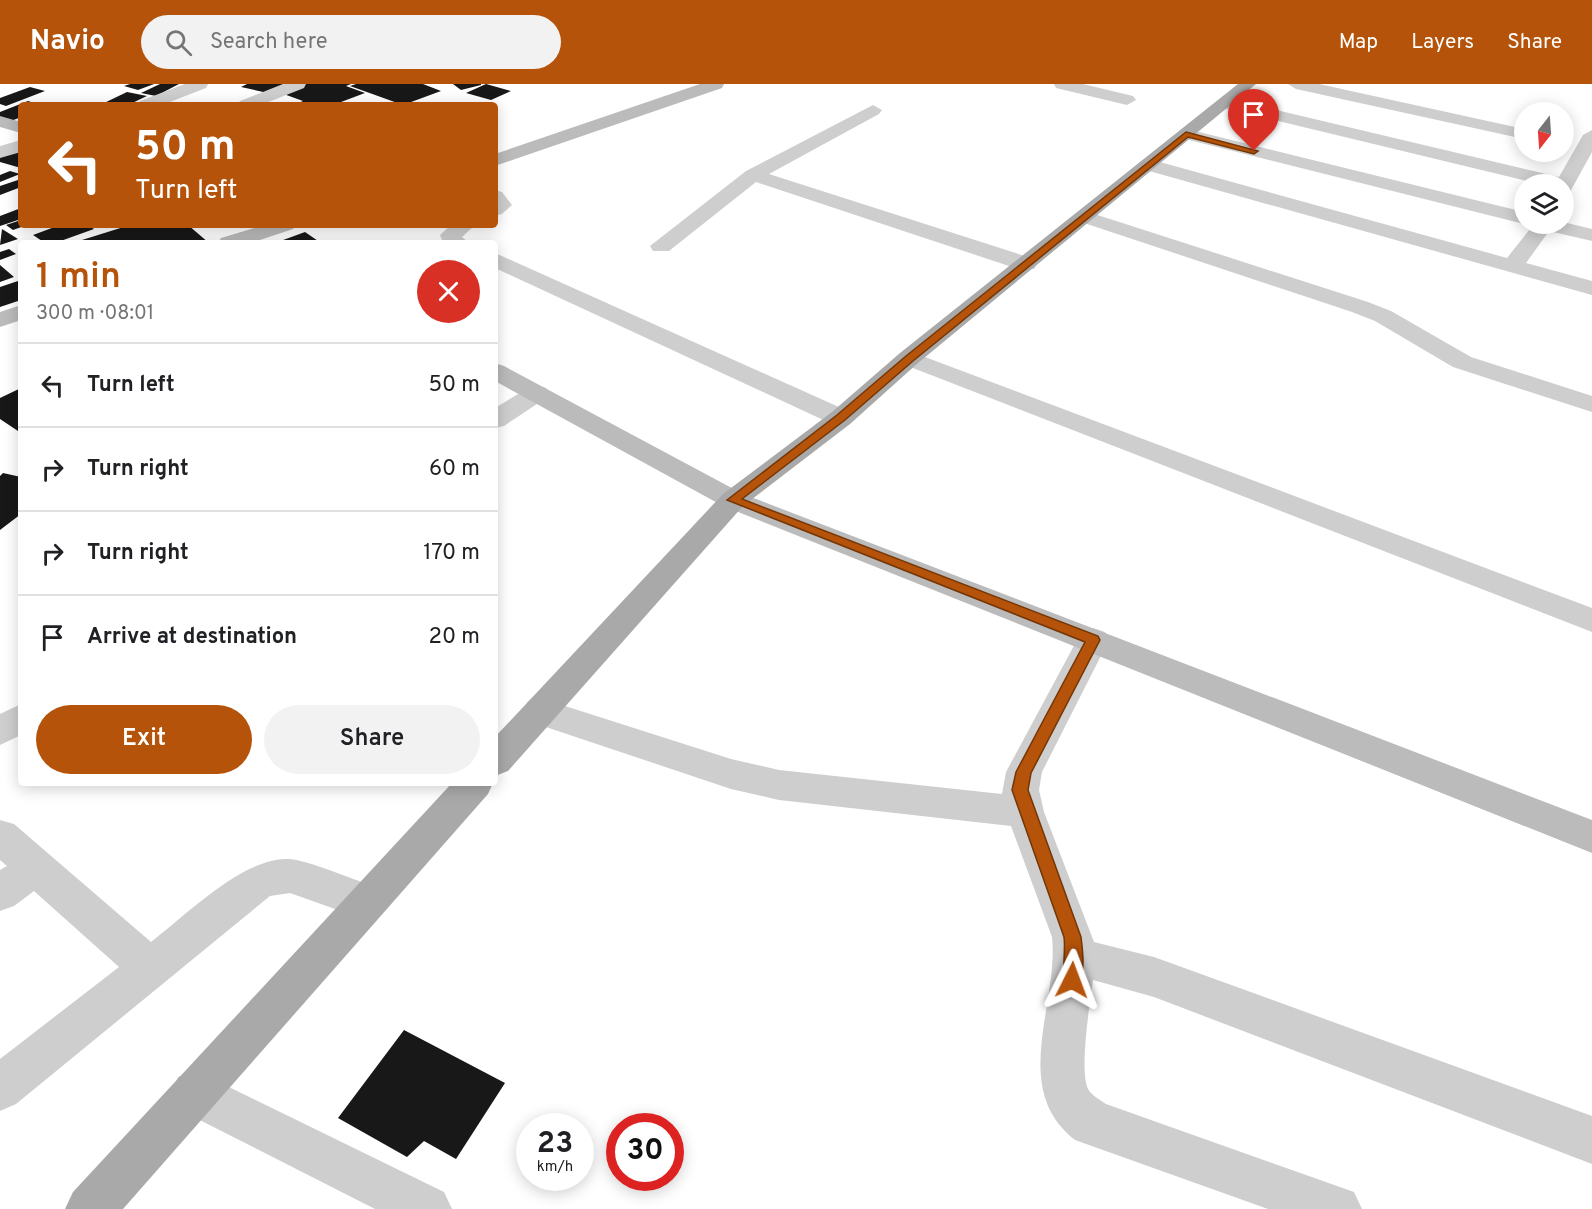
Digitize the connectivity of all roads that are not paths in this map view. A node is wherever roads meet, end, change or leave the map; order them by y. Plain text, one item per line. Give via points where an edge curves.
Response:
1 (200, 84) edge
2 (298, 84) edge
3 (716, 84) edge
4 (1062, 84) edge
5 (1248, 84) edge
6 (1296, 84) edge
7 (1127, 100) dead end
8 (154, 102) edge
9 (253, 102) edge
10 (1226, 103) junction
11 (873, 110) dead end
12 (0, 121) edge
13 (18, 127) edge
14 (1514, 132) edge
15 (1186, 135) junction
16 (1574, 143) edge
17 (1590, 144) edge
18 (18, 147) edge
19 (0, 152) edge
20 (498, 159) edge
21 (1149, 165) junction
22 (1518, 174) edge
23 (1574, 174) edge
24 (753, 175) junction
25 (1514, 216) edge
26 (1085, 217) junction
27 (274, 228) edge
28 (461, 228) edge
29 (1574, 231) edge
30 (1537, 234) edge
31 (1592, 235) edge
32 (232, 239) edge
33 (452, 240) edge
34 (661, 246) dead end
35 (498, 261) edge
36 (1026, 264) junction
37 (1512, 266) junction
38 (1592, 288) edge
39 (18, 313) edge
40 (0, 320) edge
41 (909, 358) junction
42 (498, 372) edge
43 (537, 393) junction
44 (1592, 404) edge
45 (498, 418) edge
46 (841, 418) junction
47 (733, 500) junction
48 (1592, 620) edge
49 (1093, 640) junction
50 (540, 711) junction
51 (18, 720) edge
52 (0, 731) edge
53 (498, 758) edge
54 (472, 786) edge
55 (1025, 812) junction
56 (0, 836) edge
57 (1592, 837) edge
58 (36, 867) junction
59 (0, 893) edge
60 (366, 902) junction
61 (1075, 956) junction
62 (150, 968) junction
63 (0, 1088) edge
64 (194, 1093) junction
65 (1592, 1140) edge
66 (90, 1209) edge
67 (428, 1209) edge
68 (1337, 1209) edge

1 - 8 street
2 - 9 street
3 - 20 street
4 - 7 street
5 - 10 main road
6 - 14 street
10 - 15 main road
10 - 22 street
11 - 24 street
12 - 13 street
15 - 21 main road
15 - 25 street
16 - 17 street
17 - 23 street
18 - 19 street
21 - 26 main road
21 - 37 street
24 - 34 street
24 - 36 street
26 - 36 main road
26 - 44 street via 1383,315 1456,360
27 - 32 street
28 - 33 street via 451,235
29 - 31 street
30 - 37 street
35 - 46 street
36 - 41 main road
37 - 38 street
39 - 40 street
41 - 46 main road
41 - 48 street
42 - 43 street
43 - 45 street
43 - 47 street
46 - 47 main road
47 - 49 street
47 - 50 main road
49 - 55 street via 1024,772 1020,790
49 - 57 street
50 - 53 main road
50 - 55 street via 731,774 779,785
51 - 52 street
54 - 60 main road
55 - 61 street via 1064,910
56 - 58 street
58 - 59 street
58 - 62 street
60 - 62 street via 290,876 273,877 256,884
60 - 64 main road
61 - 65 street via 1174,985
61 - 68 street via 1062,1074 1067,1098 1079,1113 1092,1123
62 - 63 street
64 - 66 main road
64 - 67 street

